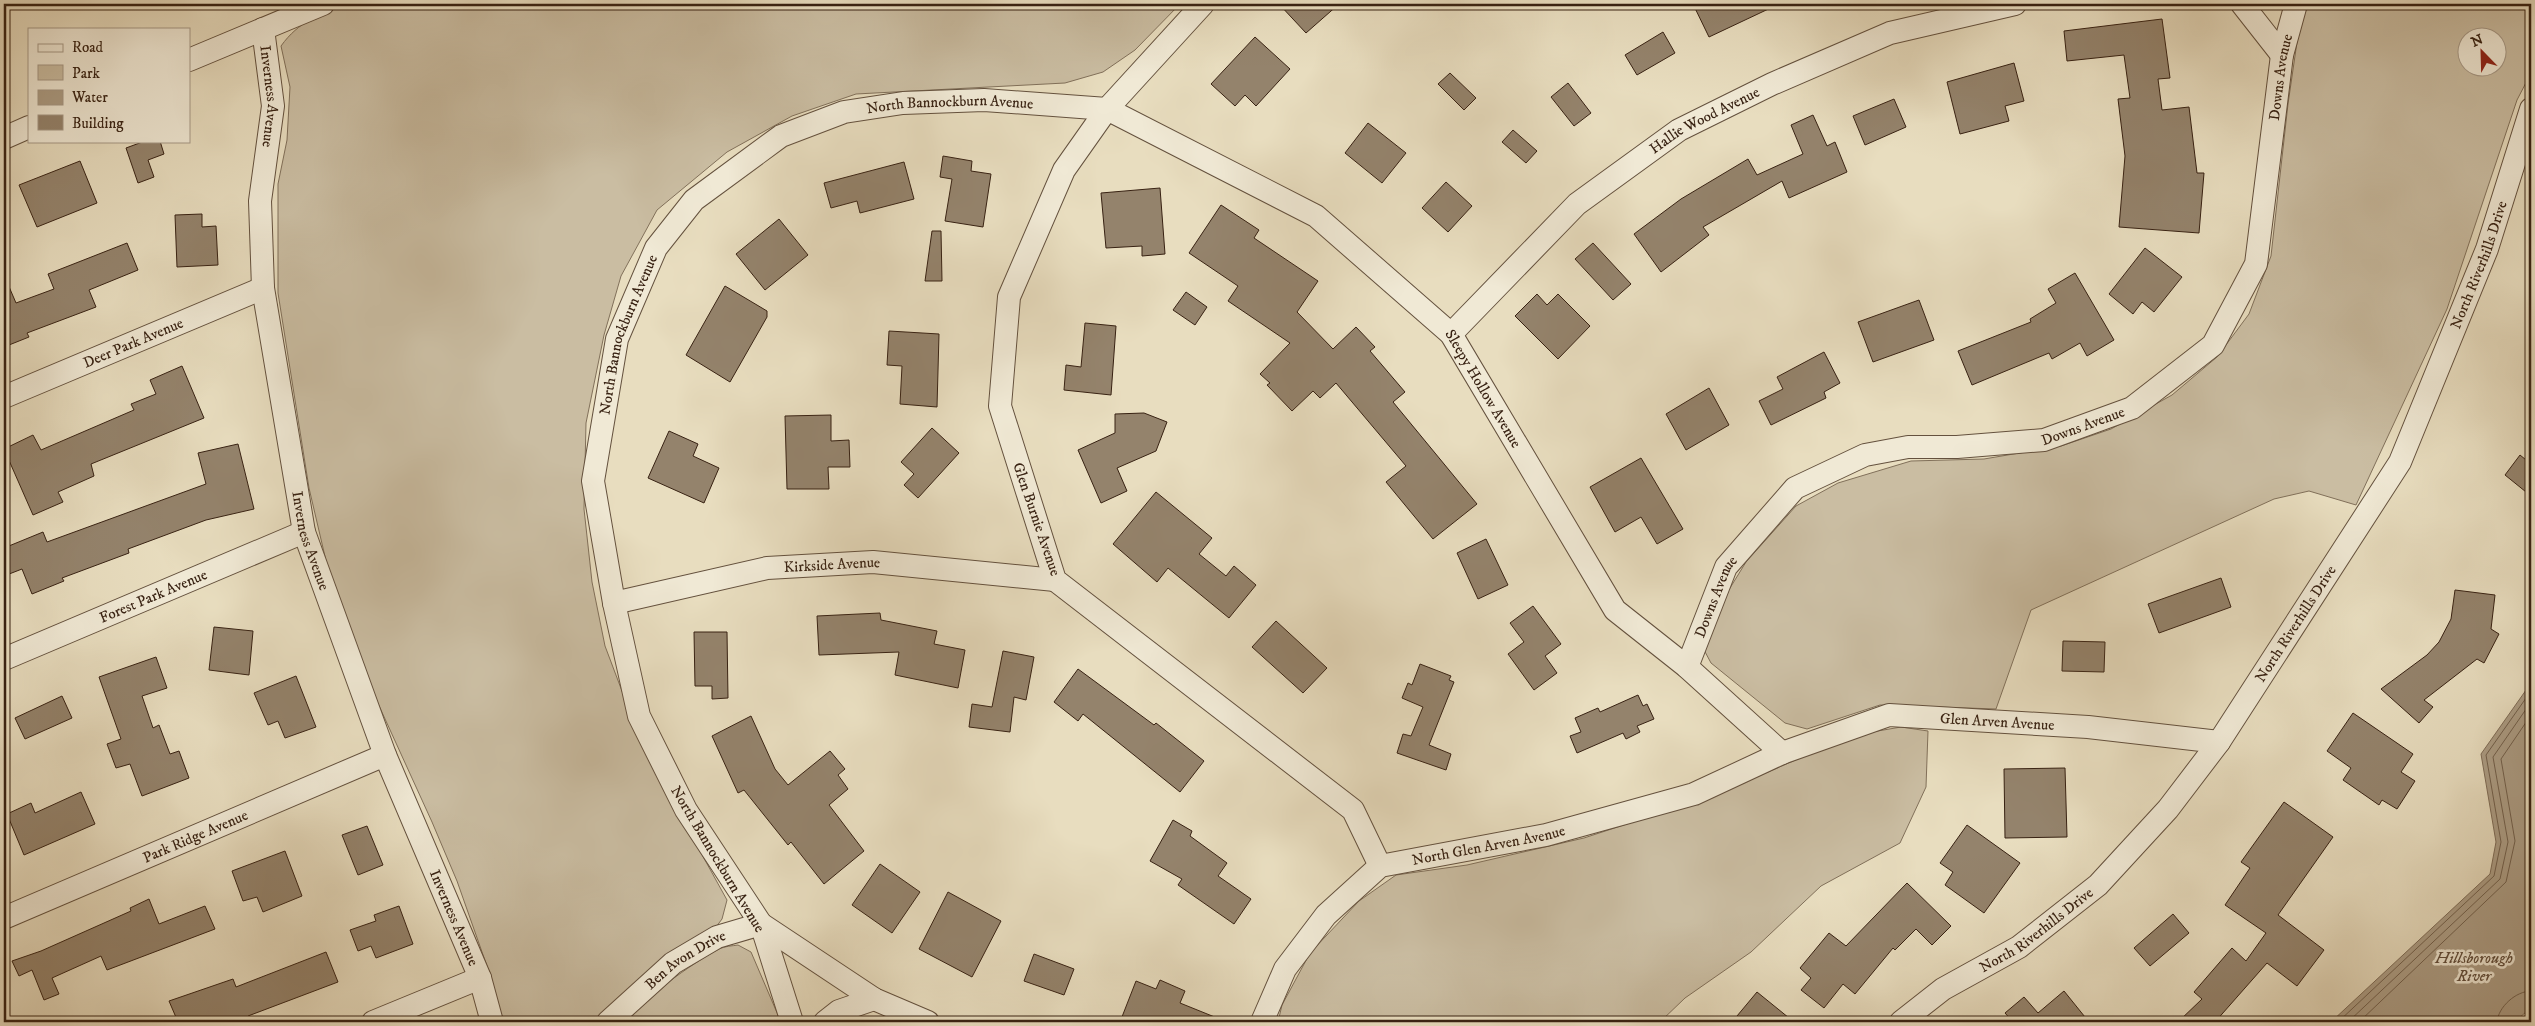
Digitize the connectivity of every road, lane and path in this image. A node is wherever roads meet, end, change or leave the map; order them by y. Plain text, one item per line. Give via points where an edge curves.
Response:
1 (323, 4) edge
2 (1203, 4) edge
3 (2015, 4) edge
4 (2242, 4) edge
5 (2296, 4) edge
6 (263, 29) junction
7 (2282, 55) junction
8 (190, 60) edge
9 (1107, 109) junction
10 (2531, 109) edge
11 (28, 127) edge
12 (4, 138) edge
13 (263, 288) junction
14 (1451, 334) junction
15 (4, 398) edge
16 (304, 532) junction
17 (1055, 580) junction
18 (614, 603) junction
19 (4, 659) edge
20 (1687, 667) junction
21 (2219, 742) junction
22 (1782, 753) junction
23 (385, 755) junction
24 (1380, 866) junction
25 (4, 918) edge
26 (761, 924) junction
27 (480, 978) junction
28 (874, 999) junction
29 (373, 1022) edge
30 (492, 1022) edge
31 (608, 1022) edge
32 (792, 1022) edge
33 (825, 1022) edge
34 (928, 1022) edge
35 (1262, 1022) edge
36 (1901, 1022) edge

1 - 6 street
2 - 9 street
3 - 14 street, Hallie Wood Avenue via 1890,34 1772,84 1679,130 1578,204
4 - 7 street
5 - 7 street, Downs Avenue
6 - 8 street
6 - 13 street, Inverness Avenue via 273,106 260,201
7 - 20 street, Downs Avenue via 2256,264 2213,345 2132,408 2044,440 1957,447 1908,447 1865,455 1795,488 1726,567
9 - 14 street, Sleepy Hollow Avenue via 1316,216
9 - 17 street, Glen Burnie Avenue via 1064,170 1009,297 1000,406
9 - 18 street, North Bannockburn Avenue via 984,100 904,103 844,112 782,136 694,200 656,248 617,339 593,481
10 - 21 street, North Riverhills Drive via 2487,249 2400,462
11 - 12 street
13 - 15 street, Deer Park Avenue
13 - 16 street, Inverness Avenue
14 - 20 street, Sleepy Hollow Avenue via 1616,610
16 - 19 street, Forest Park Avenue
16 - 23 street, Inverness Avenue
17 - 18 street, Kirkside Avenue via 873,562 767,568
17 - 24 street, Glen Burnie Avenue via 1353,810
18 - 26 street, North Bannockburn Avenue via 639,716 686,810
20 - 22 street, Sleepy Hollow Avenue
21 - 22 street, Glen Arven Avenue via 2088,727 1890,715
21 - 36 street, North Riverhills Drive via 2168,809 2098,885 2019,947 1943,990
22 - 24 street, North Glen Arven Avenue via 1694,794 1546,835
23 - 25 street, Park Ridge Avenue
23 - 27 street, Inverness Avenue
24 - 35 street via 1326,915 1285,970
26 - 28 street
26 - 31 street, Ben Avon Drive via 717,937 673,963
26 - 32 street, North Bannockburn Avenue
27 - 29 street
27 - 30 street, Inverness Avenue
28 - 33 street via 839,1011
28 - 34 street

